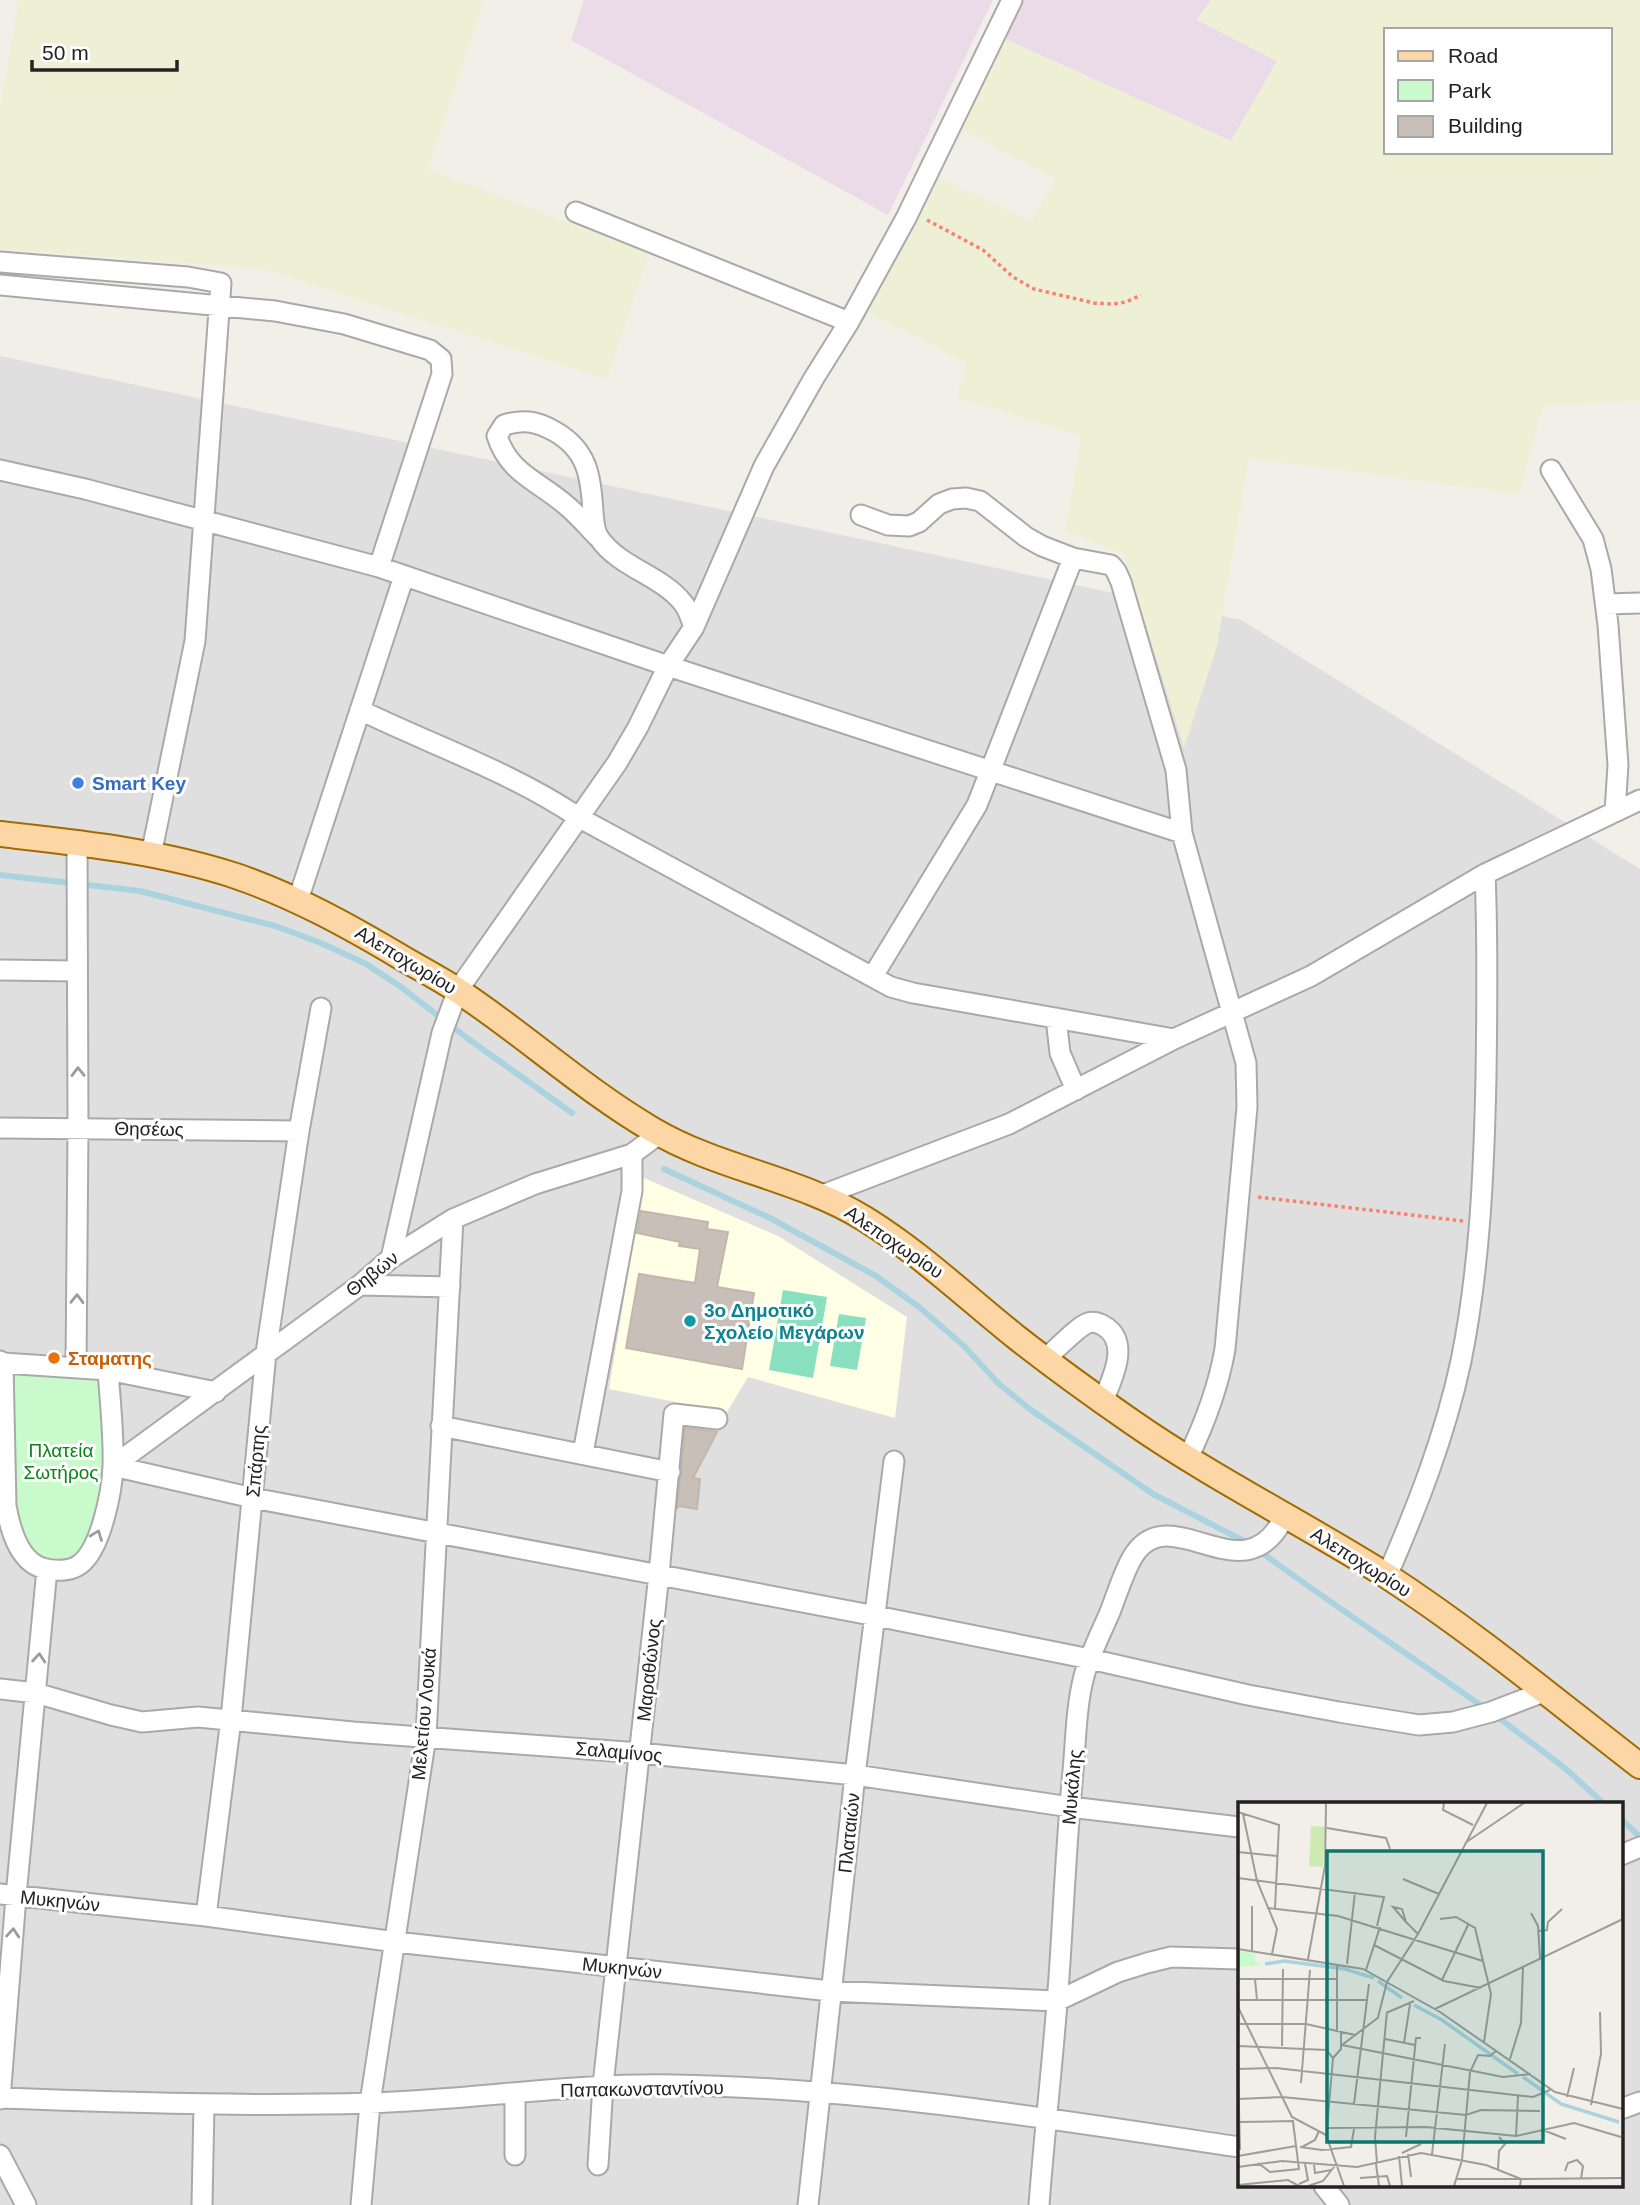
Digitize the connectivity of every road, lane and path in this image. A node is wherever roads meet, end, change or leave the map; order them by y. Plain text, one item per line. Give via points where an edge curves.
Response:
1 (1012, 0) edge
2 (909, 211) junction
3 (576, 212) dead end
4 (0, 262) edge
5 (0, 285) edge
6 (1140, 295) dead end
7 (218, 306) junction
8 (849, 321) junction
9 (0, 470) edge
10 (1552, 470) dead end
11 (861, 515) dead end
12 (202, 521) junction
13 (598, 537) junction
14 (1073, 558) junction
15 (379, 567) junction
16 (404, 576) junction
17 (1640, 603) edge
18 (1605, 604) junction
19 (694, 627) junction
20 (668, 666) junction
21 (360, 710) junction
22 (991, 770) junction
23 (1640, 800) edge
24 (1615, 812) junction
25 (578, 817) junction
26 (1182, 833) junction
27 (0, 834) edge
28 (77, 853) junction
29 (151, 855) junction
30 (1485, 874) junction
31 (298, 900) junction
32 (0, 970) edge
33 (76, 971) junction
34 (873, 976) junction
35 (456, 996) junction
36 (321, 1007) dead end
37 (1232, 1012) junction
38 (1056, 1018) junction
39 (1174, 1039) junction
40 (1076, 1090) junction
41 (0, 1128) edge
42 (78, 1128) junction
43 (299, 1131) junction
44 (659, 1134) junction
45 (632, 1154) junction
46 (1239, 1194) junction
47 (820, 1196) junction
48 (453, 1219) junction
49 (1480, 1223) junction
50 (391, 1258) junction
51 (360, 1285) junction
52 (450, 1287) junction
53 (266, 1353) junction
54 (1046, 1359) junction
55 (2, 1362) edge
56 (76, 1368) junction
57 (108, 1370) junction
58 (216, 1392) junction
59 (1103, 1401) junction
60 (717, 1419) dead end
61 (442, 1426) junction
62 (583, 1453) junction
63 (1187, 1460) junction
64 (894, 1461) dead end
65 (113, 1466) junction
66 (670, 1472) junction
67 (253, 1498) junction
68 (3, 1506) edge
69 (1285, 1515) junction
70 (436, 1533) junction
71 (47, 1569) junction
72 (659, 1574) junction
73 (1387, 1576) junction
74 (876, 1616) junction
75 (1090, 1659) junction
76 (0, 1689) edge
77 (1546, 1691) junction
78 (36, 1693) junction
79 (231, 1720) junction
80 (426, 1736) junction
81 (640, 1754) junction
82 (1640, 1766) edge
83 (855, 1776) junction
84 (1070, 1807) junction
85 (1238, 1827) edge
86 (1640, 1847) edge
87 (1622, 1855) edge
88 (8, 1895) edge
89 (206, 1916) junction
90 (396, 1942) junction
91 (1238, 1959) edge
92 (617, 1968) junction
93 (830, 1991) junction
94 (1057, 2001) junction
95 (603, 2085) junction
96 (820, 2091) junction
97 (515, 2094) junction
98 (0, 2099) edge
99 (1640, 2102) edge
100 (370, 2103) junction
101 (204, 2105) junction
102 (1622, 2110) edge
103 (1622, 2110) edge
104 (1640, 2117) edge
105 (1046, 2118) junction
106 (1238, 2147) edge
107 (0, 2155) edge
108 (515, 2155) dead end
109 (598, 2165) dead end
110 (1326, 2188) edge
111 (26, 2205) edge
112 (202, 2205) edge
113 (361, 2205) edge
114 (808, 2205) edge
115 (1039, 2205) edge
116 (1339, 2205) edge

1 - 2 street
2 - 6 path via 983,250 1034,289 1094,303 1126,302
2 - 8 street
3 - 8 street
4 - 7 street via 210,280 221,283
5 - 7 street
7 - 12 street
7 - 15 street via 344,324 430,350 441,359 442,374
8 - 19 street via 764,466
9 - 12 street
10 - 18 street via 1594,539
11 - 14 street via 888,525 909,526 939,504 966,498 980,501 1026,537
12 - 15 street
12 - 29 street via 193,652
13 - 13 street via 582,454 569,440 540,424 520,420 504,425 497,436 510,464 566,505
13 - 19 street via 624,561 666,586 685,604
14 - 22 street
14 - 26 street via 1111,565 1116,571 1176,770
15 - 16 street
16 - 20 street
16 - 21 street
17 - 18 street
18 - 24 street via 1618,765
19 - 20 street
20 - 22 street
20 - 25 street via 626,748
21 - 25 street via 552,799
21 - 31 street
22 - 26 street
22 - 34 street via 962,832
23 - 24 street
24 - 30 street
25 - 34 street
25 - 35 street
26 - 37 street
27 - 28 main road, Αλεποχωρίου
28 - 29 main road, Αλεποχωρίου
28 - 33 street
29 - 31 main road, Αλεποχωρίου via 233,875
30 - 37 street via 1311,976
30 - 49 street via 1487,1033
31 - 35 main road, Αλεποχωρίου via 358,932
32 - 33 street
42 -> 33 street
34 - 38 street via 913,993
35 - 44 main road, Αλεποχωρίου
35 - 50 street via 442,1033
36 - 43 street, Σπάρτης
37 - 39 street
37 - 46 street via 1248,1083
38 - 39 street
38 - 40 street via 1060,1053
39 - 40 street
40 - 47 street via 1009,1124
41 - 42 street, Θησέως
42 - 43 street, Θησέως
56 -> 42 street
43 - 53 street, Σπάρτης
44 - 45 street, Θηβών
44 - 47 main road, Αλεποχωρίου
45 - 48 street, Θηβών via 535,1184
45 - 62 street via 632,1191
46 - 49 path
46 - 63 street via 1220,1381
47 - 54 main road, Αλεποχωρίου via 862,1217 930,1264
48 - 50 street, Θηβών
48 - 52 street, Μελετίου Λουκά
49 - 73 street via 1460,1364 1420,1502
50 - 51 street, Θηβών
51 - 52 street
51 - 53 street, Θηβών
52 - 61 street, Μελετίου Λουκά
53 - 58 street, Θηβών
53 - 67 street, Σπάρτης
54 - 59 main road, Αλεποχωρίου
54 - 59 street via 1089,1323 1109,1329 1116,1336 1118,1359
55 - 56 street
55 - 68 street
56 - 57 street
57 - 58 street
57 - 65 street
58 - 65 street, Θηβών
59 - 63 main road, Αλεποχωρίου
60 - 66 street, Μαραθώνος via 674,1414
61 - 62 street
61 - 70 street, Μελετίου Λουκά
62 - 66 street
63 - 69 main road, Αλεποχωρίου
64 - 74 street, Πλαταιών
65 - 67 street
71 -> 65 street via 78,1566 89,1555 109,1501
66 - 72 street, Μαραθώνος
67 - 70 street
67 - 79 street, Σπάρτης
68 - 71 street via 21,1549 36,1566
69 - 73 main road, Αλεποχωρίου
69 - 75 street, Μυκάλης via 1269,1539 1234,1552 1164,1534 1143,1541 1131,1559
70 - 72 street
70 - 80 street, Μελετίου Λουκά
78 -> 71 street
72 - 74 street
72 - 81 street, Μαραθώνος
73 - 77 main road, Αλεποχωρίου
74 - 75 street
74 - 83 street, Πλαταιών
75 - 77 street via 1248,1695 1419,1725 1491,1712
75 - 84 street, Μυκάλης via 1079,1703
76 - 78 street, Σαλαμίνος
77 - 82 main road, Αλεποχωρίου
78 - 79 street, Σαλαμίνος via 142,1722 198,1717
78 - 88 street
79 - 80 street, Σαλαμίνος
79 - 89 street, Σπάρτης
80 - 81 street, Σαλαμίνος
80 - 90 street, Μελετίου Λουκά
81 - 83 street, Σαλαμίνος
81 - 92 street, Μαραθώνος
83 - 84 street, Σαλαμίνος
83 - 93 street, Πλαταιών
84 - 85 street, Σαλαμίνος
84 - 94 street, Μυκάλης
86 - 87 street
88 - 89 street, Μυκηνών
98 -> 88 street
89 - 90 street, Μυκηνών
90 - 92 street, Μυκηνών
90 - 100 street, Μελετίου Λουκά
91 - 94 street, Μυκηνών via 1171,1957 1118,1972
92 - 93 street, Μυκηνών
92 - 95 street, Μαραθώνος
93 - 94 street, Μυκηνών
93 - 96 street, Πλαταιών
94 - 105 street, Μυκάλης
95 - 96 street, Παπακωνσταντίνου
95 - 97 street, Παπακωνσταντίνου
95 - 109 street, Μαραθώνος
96 - 105 street, Παπακωνσταντίνου
96 - 114 street, Πλαταιών
97 - 100 street, Παπακωνσταντίνου
97 - 108 street
98 - 101 street, Παπακωνσταντίνου
99 - 102 street
100 - 101 street, Παπακωνσταντίνου
100 - 113 street, Μελετίου Λουκά
101 - 112 street
103 - 104 street
105 - 106 street, Παπακωνσταντίνου
105 - 115 street, Μυκάλης
107 - 111 street
110 - 116 street

